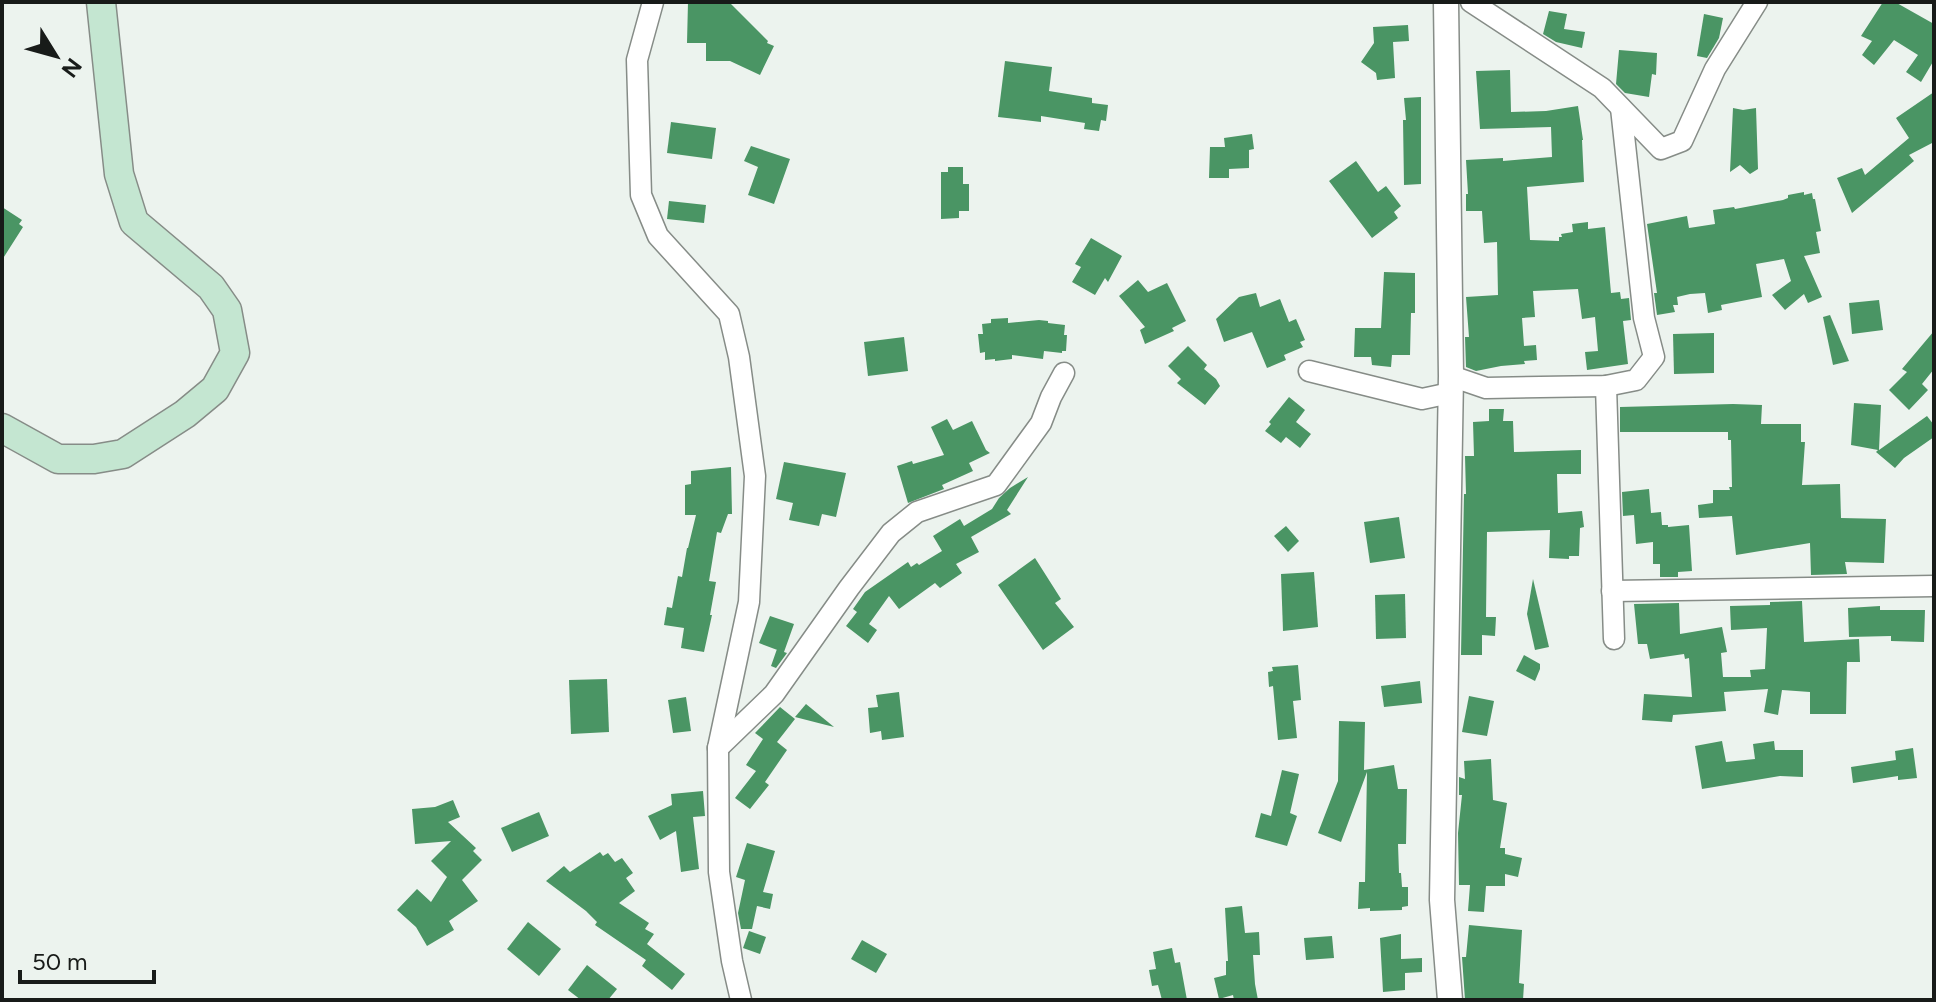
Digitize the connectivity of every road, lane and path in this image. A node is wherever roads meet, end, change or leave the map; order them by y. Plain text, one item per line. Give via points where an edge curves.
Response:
1 (101, 2) edge
2 (653, 2) edge
3 (1446, 2) edge
4 (1471, 2) edge
5 (1757, 2) edge
6 (1621, 108) junction
7 (1309, 371) dead end
8 (1064, 373) dead end
9 (1450, 384) junction
10 (1606, 386) junction
11 (2, 428) edge
12 (1934, 586) edge
13 (1612, 591) junction
14 (1614, 639) dead end
15 (718, 748) junction
16 (741, 1000) edge
17 (1450, 1000) edge

1 - 11 main road via 119,174 134,222 211,287 227,310 235,353 215,389 123,454 58,459
2 - 15 street via 637,60 641,195 658,236 729,314 755,476 749,602
3 - 9 street
4 - 6 street via 1602,88
5 - 6 street via 1715,69 1682,141 1661,149
6 - 10 street via 1644,318 1654,357 1636,380
7 - 9 street via 1422,399
8 - 15 street via 1041,423 996,485 917,512 891,533 774,694
9 - 10 street
9 - 17 street via 1442,900
10 - 13 street
12 - 13 street
13 - 14 street
15 - 16 street via 719,872

